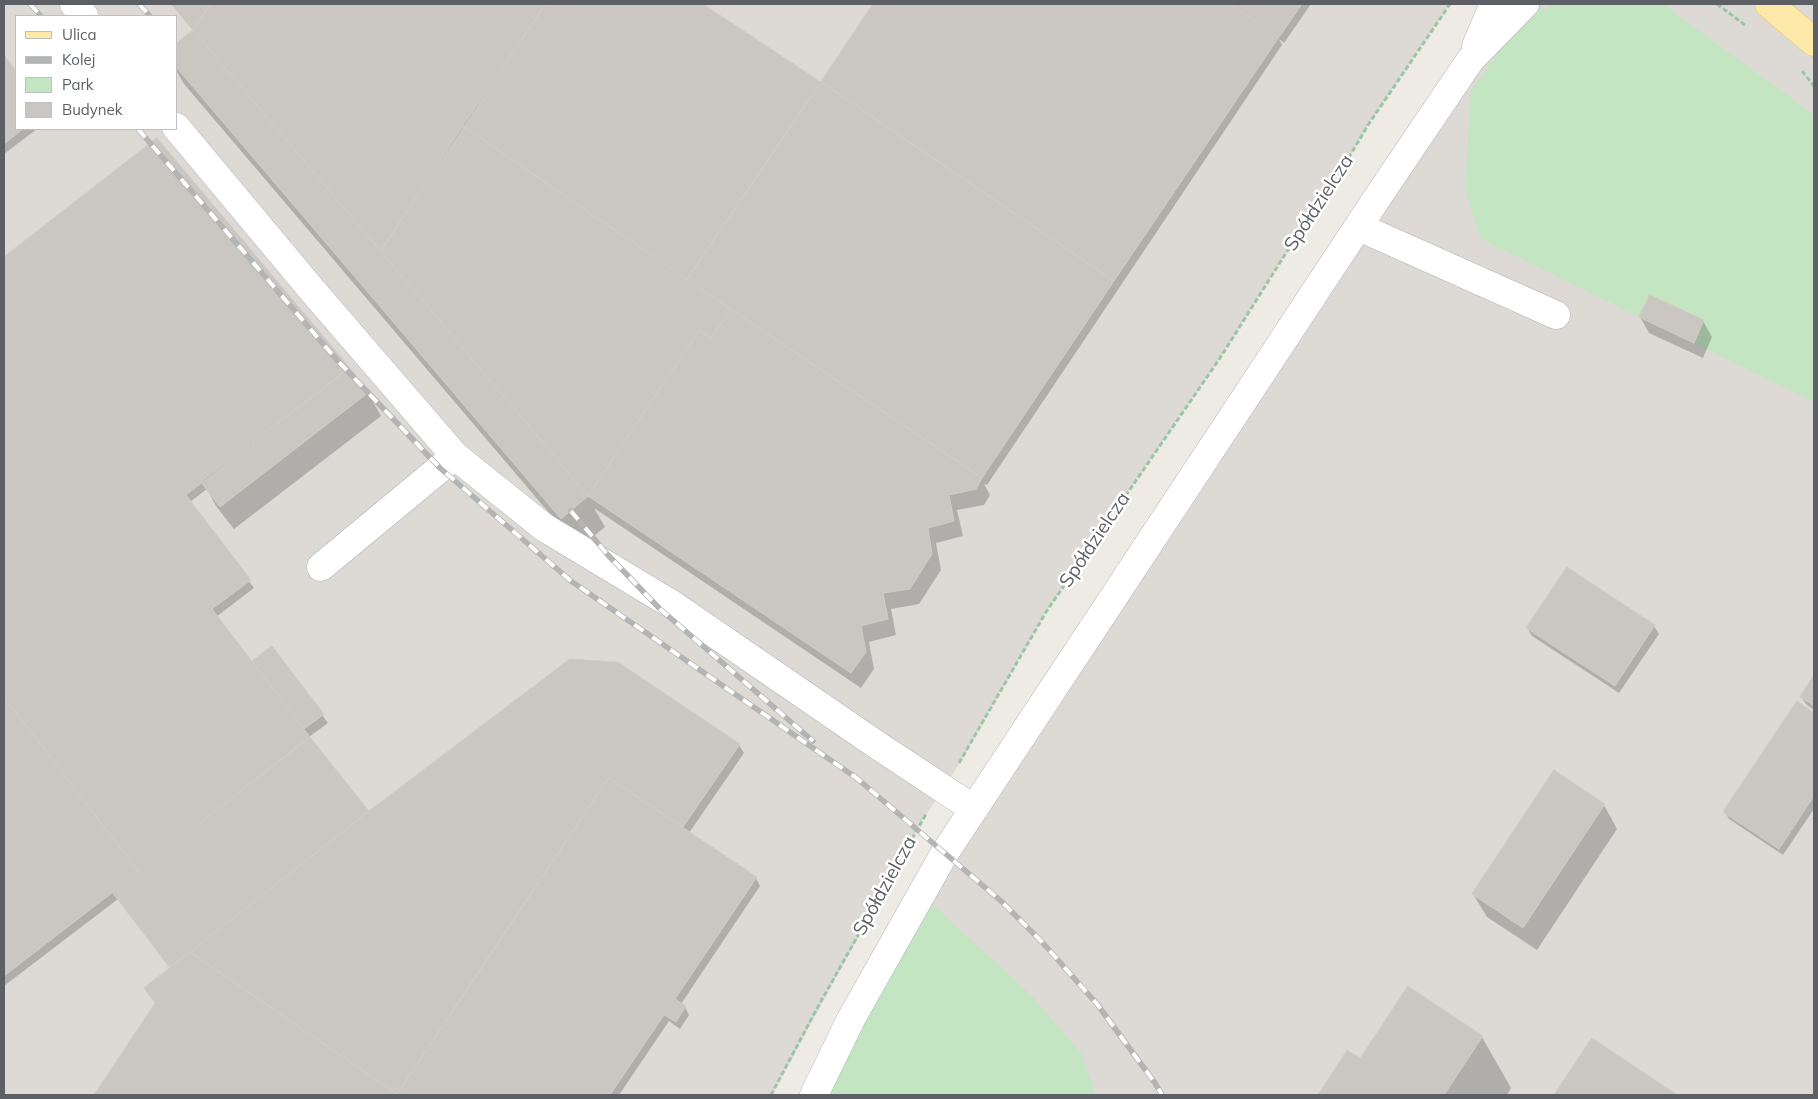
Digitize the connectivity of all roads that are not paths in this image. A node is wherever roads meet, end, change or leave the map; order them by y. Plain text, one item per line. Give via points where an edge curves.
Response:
1 (74, 4) edge
2 (1494, 4) edge
3 (1525, 4) edge
4 (1769, 4) edge
5 (83, 15) edge
6 (1814, 42) edge
7 (1471, 59) junction
8 (178, 129) edge
9 (1359, 227) junction
10 (1556, 315) dead end
11 (455, 456) junction
12 (321, 567) dead end
13 (974, 809) junction
14 (814, 1095) edge

1 - 5 street
2 - 7 street, Spółdzielcza
3 - 7 street, Spółdzielcza
4 - 6 main road
7 - 9 street, Spółdzielcza
8 - 11 street
9 - 10 street
9 - 13 street, Spółdzielcza
11 - 12 street
11 - 13 street via 545,528 673,605
13 - 14 street, Spółdzielcza via 944,854 851,1018

